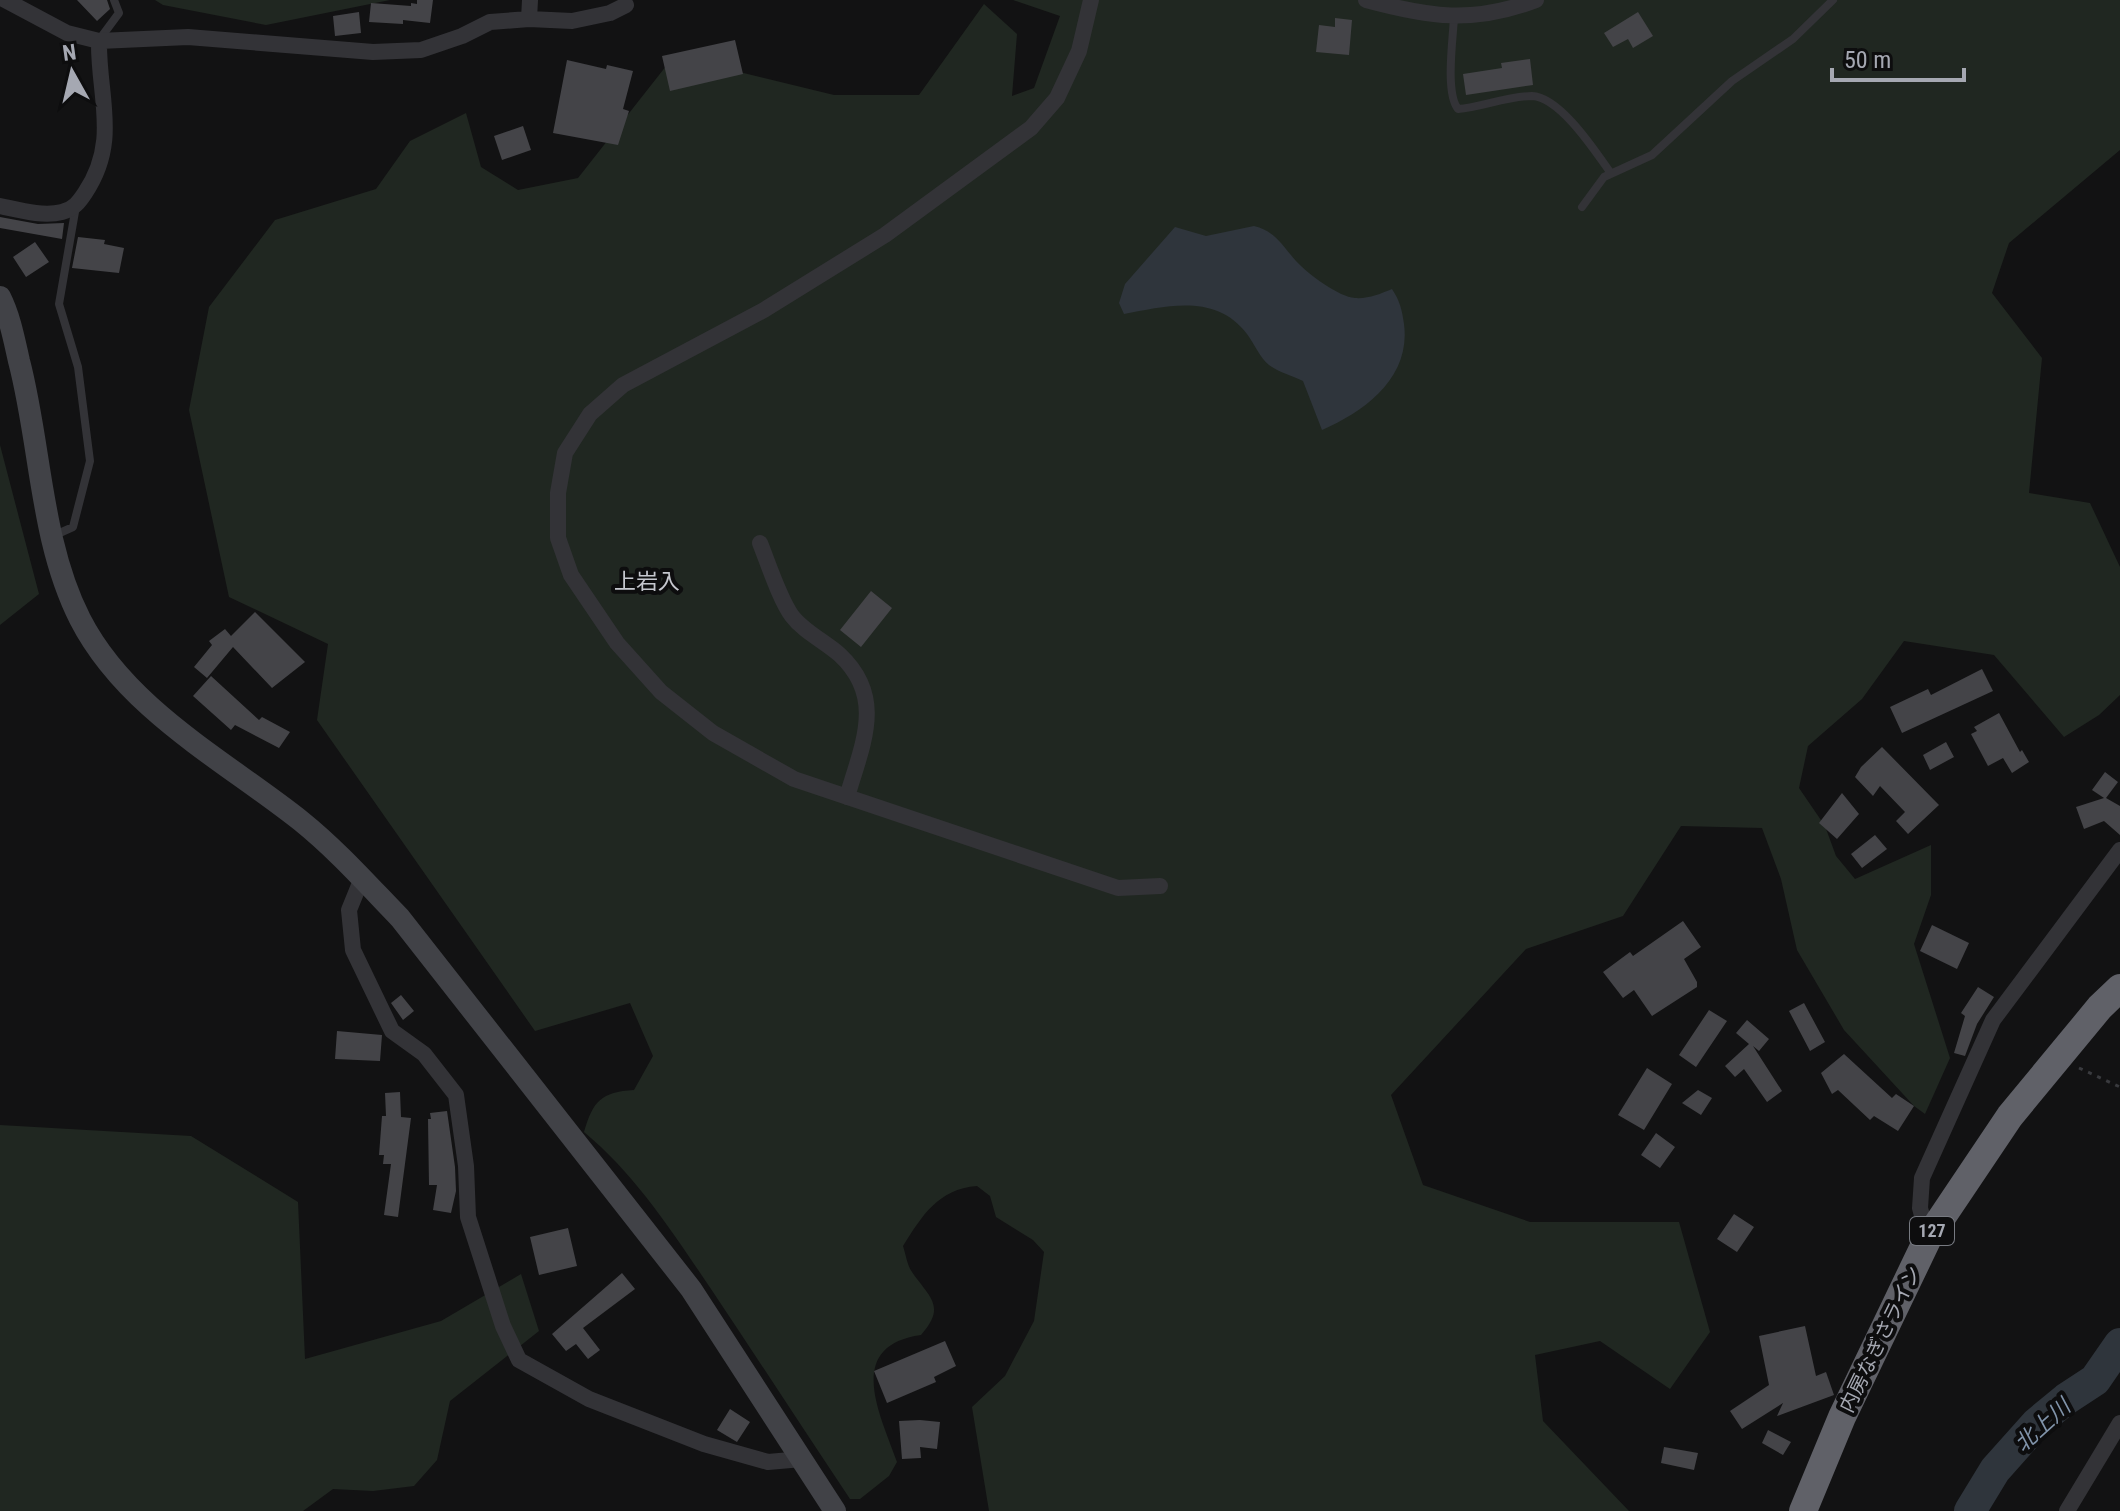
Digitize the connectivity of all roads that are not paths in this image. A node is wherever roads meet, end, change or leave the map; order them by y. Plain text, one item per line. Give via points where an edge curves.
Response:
1 (5, 0) edge
2 (114, 0) edge
3 (530, 0) edge
4 (1091, 0) edge
5 (1536, 0) edge
6 (1833, 0) edge
7 (1371, 1) edge
8 (626, 5) dead end
9 (1454, 17) junction
10 (529, 19) junction
11 (99, 41) junction
12 (1610, 172) junction
13 (0, 206) edge
14 (76, 206) junction
15 (1582, 207) dead end
16 (0, 297) edge
17 (53, 536) junction
18 (760, 543) dead end
19 (847, 797) junction
20 (2120, 850) edge
21 (362, 878) junction
22 (1160, 886) dead end
23 (2120, 988) edge
24 (1928, 1238) junction
25 (2120, 1423) edge
26 (802, 1459) junction
27 (835, 1511) edge
28 (1803, 1511) edge
29 (2067, 1511) edge

1 - 11 street via 67,33
2 - 11 lane via 119,13
3 - 10 street
4 - 19 street via 1079,51 1057,98 1031,128 885,235 764,310 623,385 590,414 565,453 558,538 571,575 617,643 661,692 713,733 794,779
5 - 9 street via 1494,14
6 - 12 lane via 1793,39 1732,81 1652,155
7 - 9 street
8 - 10 street via 572,21
9 - 12 lane via 1452,92 1458,109 1542,98 1582,133
10 - 11 street via 490,22 421,50 373,52 188,37
11 - 14 street via 107,133 101,160
12 - 15 lane
13 - 14 street via 61,213
14 - 17 lane via 59,304 78,367 90,461 73,527
16 - 17 street via 26,387
17 - 21 street via 80,620 136,697 302,822
18 - 19 street via 792,616 849,665 867,698 867,730
19 - 22 street via 1118,888
20 - 24 street via 1993,1020 1922,1178 1920,1208
21 - 26 street via 400,918 691,1289
21 - 26 street via 349,910 353,950 392,1031 424,1054 456,1095 468,1217 519,1360 589,1399 704,1444 768,1462
23 - 24 highway, 内房なぎさライン / 127 via 2010,1116
24 - 28 highway, 内房なぎさライン / 127
25 - 29 street
26 - 27 street

